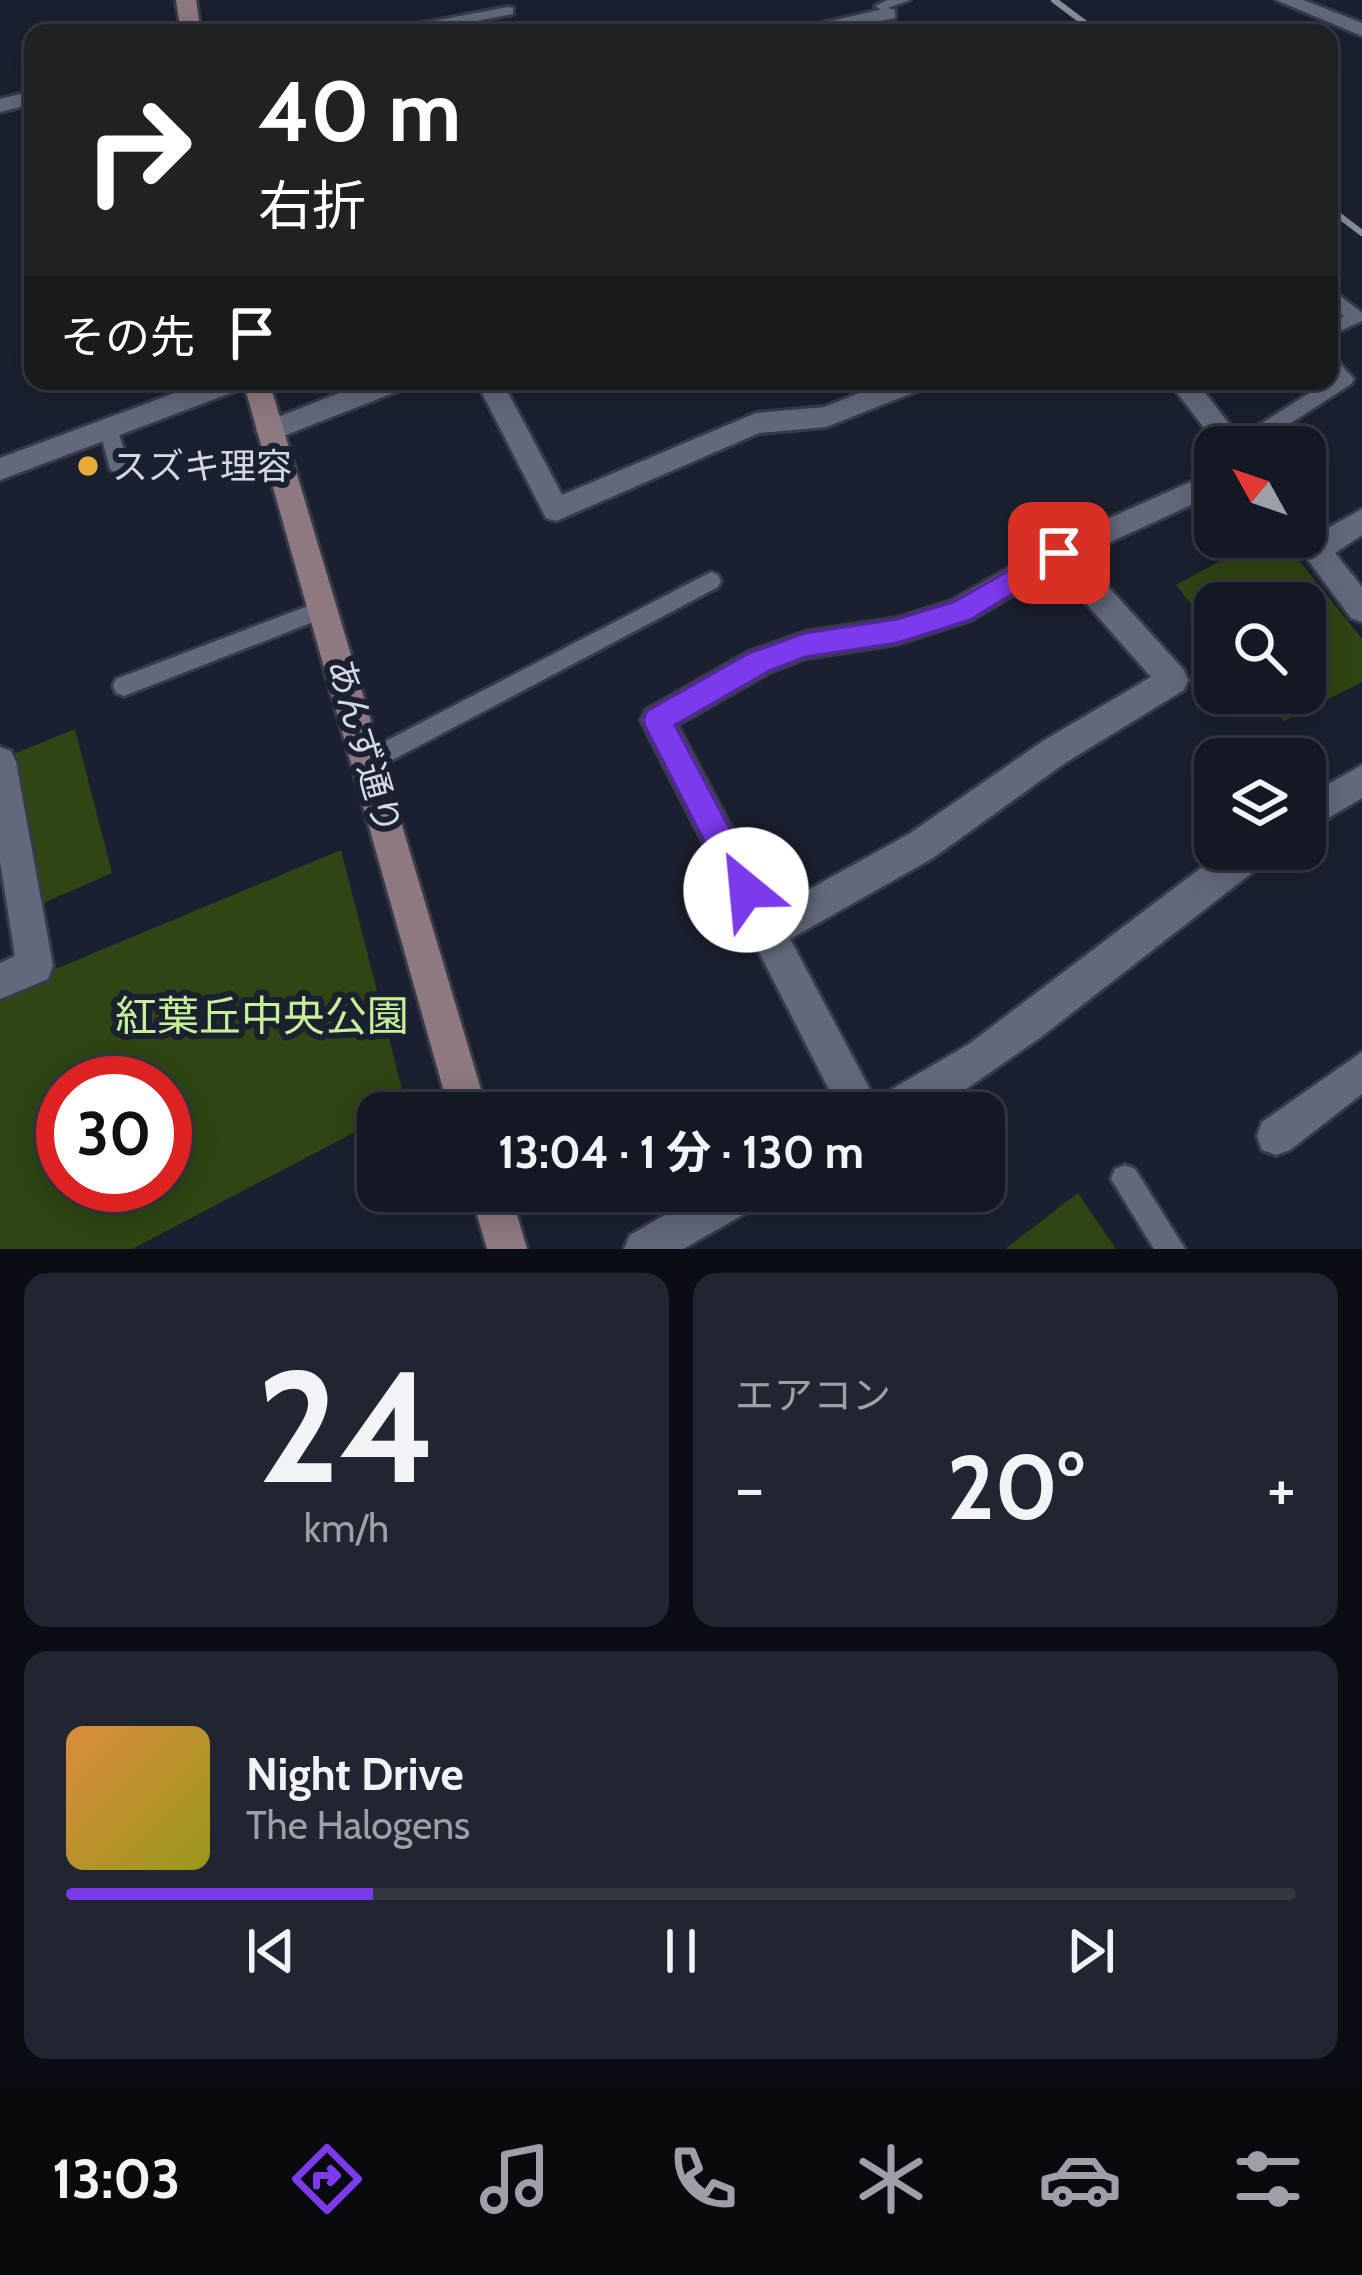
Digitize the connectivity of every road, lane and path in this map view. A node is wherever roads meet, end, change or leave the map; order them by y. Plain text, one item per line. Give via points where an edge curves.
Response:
1 (1286, 0) edge
2 (888, 5) edge
3 (508, 11) dead end
4 (477, 24) edge
5 (820, 24) edge
6 (1362, 30) edge
7 (1338, 301) edge
8 (1338, 325) edge
9 (211, 390) edge
10 (258, 390) edge
11 (374, 390) edge
12 (494, 390) edge
13 (894, 390) edge
14 (1188, 390) edge
15 (1327, 390) edge
16 (1218, 426) edge
17 (1270, 426) edge
18 (108, 428) junction
19 (269, 431) junction
20 (0, 469) edge
21 (120, 469) dead end
22 (1194, 492) edge
23 (1362, 520) edge
24 (1326, 537) edge
25 (1059, 553) junction
26 (1321, 558) edge
27 (711, 581) dead end
28 (324, 609) junction
29 (1362, 609) edge
30 (124, 686) dead end
31 (370, 760) junction
32 (0, 762) edge
33 (1362, 779) edge
34 (1326, 802) edge
35 (1222, 870) edge
36 (768, 932) junction
37 (0, 981) edge
38 (1362, 1071) edge
39 (463, 1092) edge
40 (851, 1092) edge
41 (932, 1092) edge
42 (1276, 1136) dead end
43 (1124, 1179) dead end
44 (496, 1212) edge
45 (709, 1212) edge
46 (507, 1249) edge
47 (644, 1249) edge
48 (1172, 1249) edge

1 - 6 street
2 - 5 street
3 - 4 lane
7 - 8 lane via 1356,316
9 - 18 street
10 - 19 street, あんず通り
11 - 19 street
12 - 13 street via 556,510 756,423 826,417
14 - 16 street
15 - 17 lane
18 - 20 street
18 - 21 lane
19 - 28 street, あんず通り
22 - 25 street
23 - 24 street
25 - 36 street via 1173,680 921,845
25 - 36 street via 960,611 897,631 805,645 657,720
26 - 29 street
27 - 31 lane
28 - 30 lane
28 - 31 street, あんず通り
31 - 39 street, あんず通り
32 - 37 street via 35,966
33 - 34 street
35 - 41 street
36 - 40 street
38 - 42 street
43 - 48 lane
44 - 46 street
45 - 47 street

